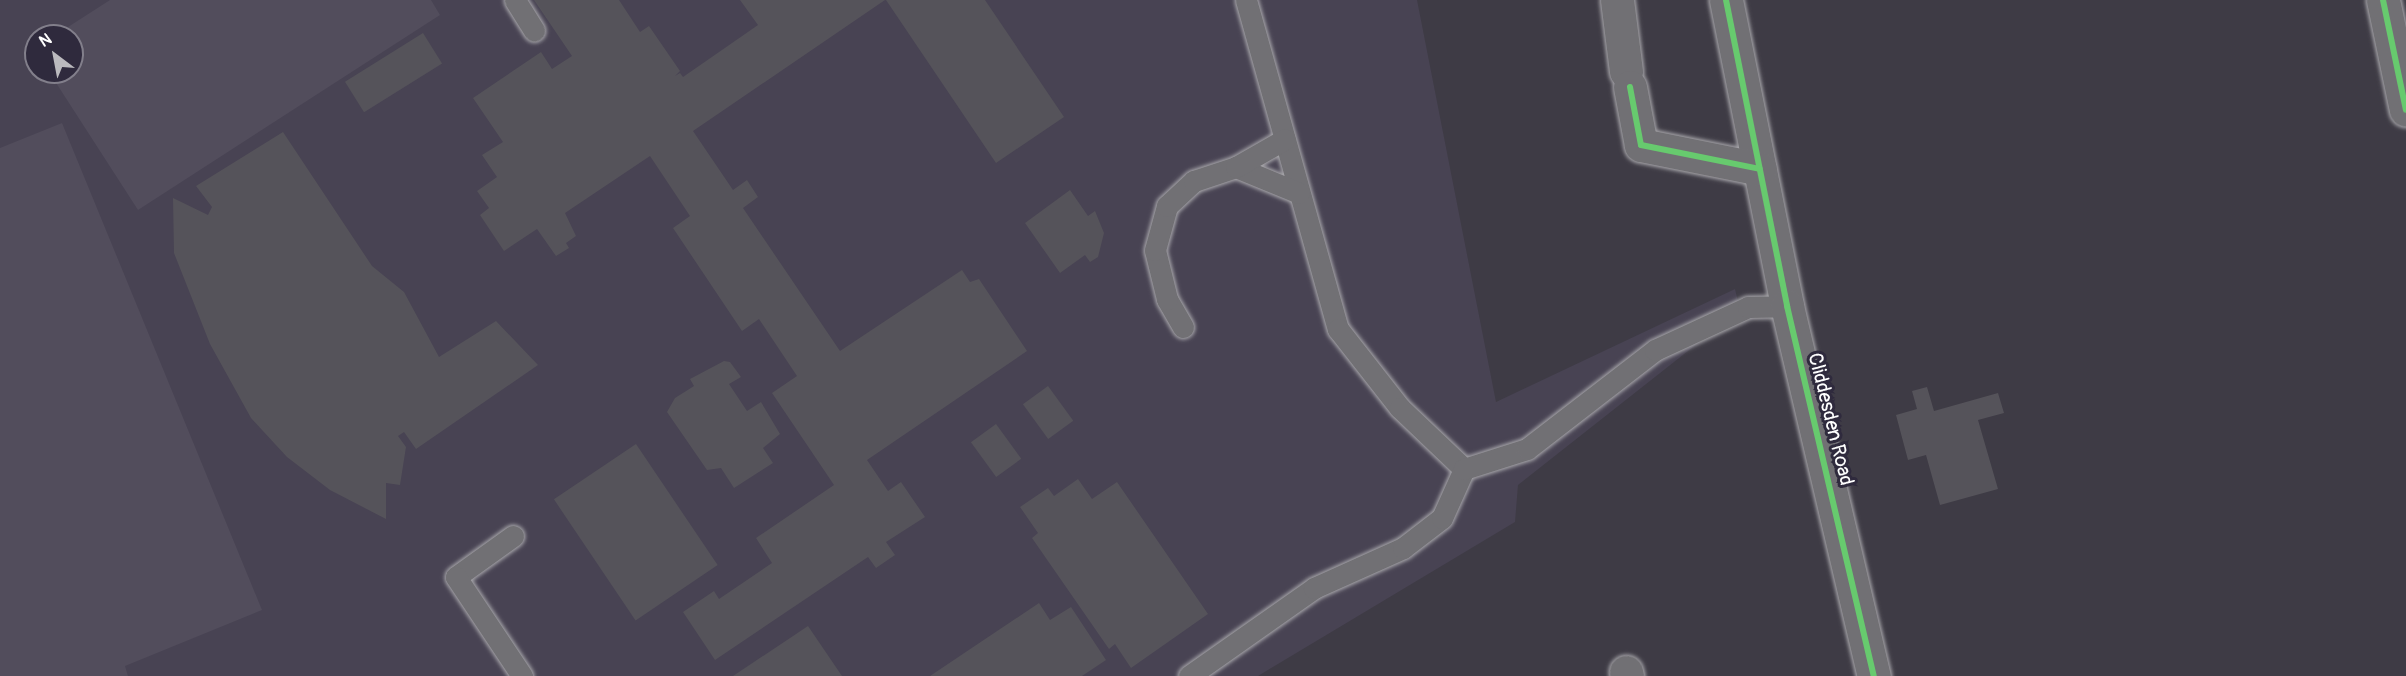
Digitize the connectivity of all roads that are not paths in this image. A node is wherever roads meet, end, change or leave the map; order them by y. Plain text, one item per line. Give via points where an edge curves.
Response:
1 (515, 0) edge
2 (1246, 0) edge
3 (1617, 0) edge
4 (1726, 0) edge
5 (2383, 0) edge
6 (534, 31) dead end
7 (2406, 110) edge
8 (1285, 139) junction
9 (1236, 167) junction
10 (1760, 169) junction
11 (1299, 193) junction
12 (1786, 306) junction
13 (1183, 327) dead end
14 (1464, 470) junction
15 (513, 536) dead end
16 (522, 676) edge
17 (1189, 676) edge
18 (1874, 676) edge

1 - 6 lane
2 - 8 lane
3 - 10 street via 1641,145
4 - 10 street, Cliddesden Road
5 - 7 street
8 - 9 lane
8 - 11 lane
9 - 11 lane
9 - 13 lane via 1194,181 1167,206 1155,250 1167,299
10 - 12 street, Cliddesden Road
11 - 14 lane via 1338,329 1400,408
12 - 14 lane via 1748,307 1655,350 1527,449
12 - 18 street, Cliddesden Road
14 - 17 lane via 1442,518 1403,548 1314,588
15 - 16 lane via 456,577

